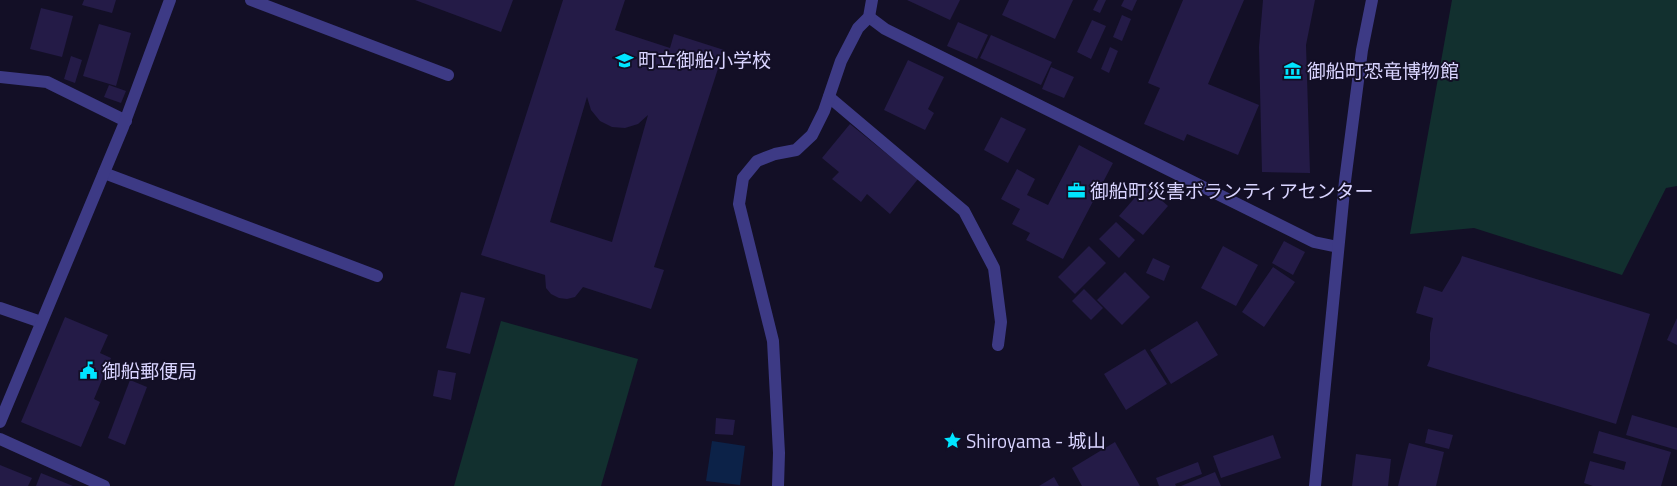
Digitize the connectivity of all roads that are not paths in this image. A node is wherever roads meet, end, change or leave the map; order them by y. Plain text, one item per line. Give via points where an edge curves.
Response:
1 (170, 0) edge
2 (251, 0) edge
3 (872, 0) edge
4 (1372, 0) edge
5 (869, 17) junction
6 (448, 75) dead end
7 (0, 77) edge
8 (829, 97) junction
9 (126, 121) junction
10 (104, 173) junction
11 (1338, 247) junction
12 (377, 276) dead end
13 (0, 308) edge
14 (41, 322) junction
15 (998, 345) dead end
16 (0, 422) edge
17 (0, 439) edge
18 (104, 486) edge
19 (778, 486) edge
20 (1315, 486) edge

1 - 9 street
2 - 6 street
3 - 5 street
4 - 11 street via 1362,50
5 - 8 street via 858,28 841,61
5 - 11 street via 884,29 1314,242
7 - 9 street via 47,82
8 - 15 street via 964,211 994,268 1001,322
8 - 19 street via 812,135 796,150 757,161 743,178 739,204 773,341
9 - 10 street
10 - 12 street
10 - 14 street
11 - 20 street
13 - 14 street
14 - 16 street
17 - 18 street

